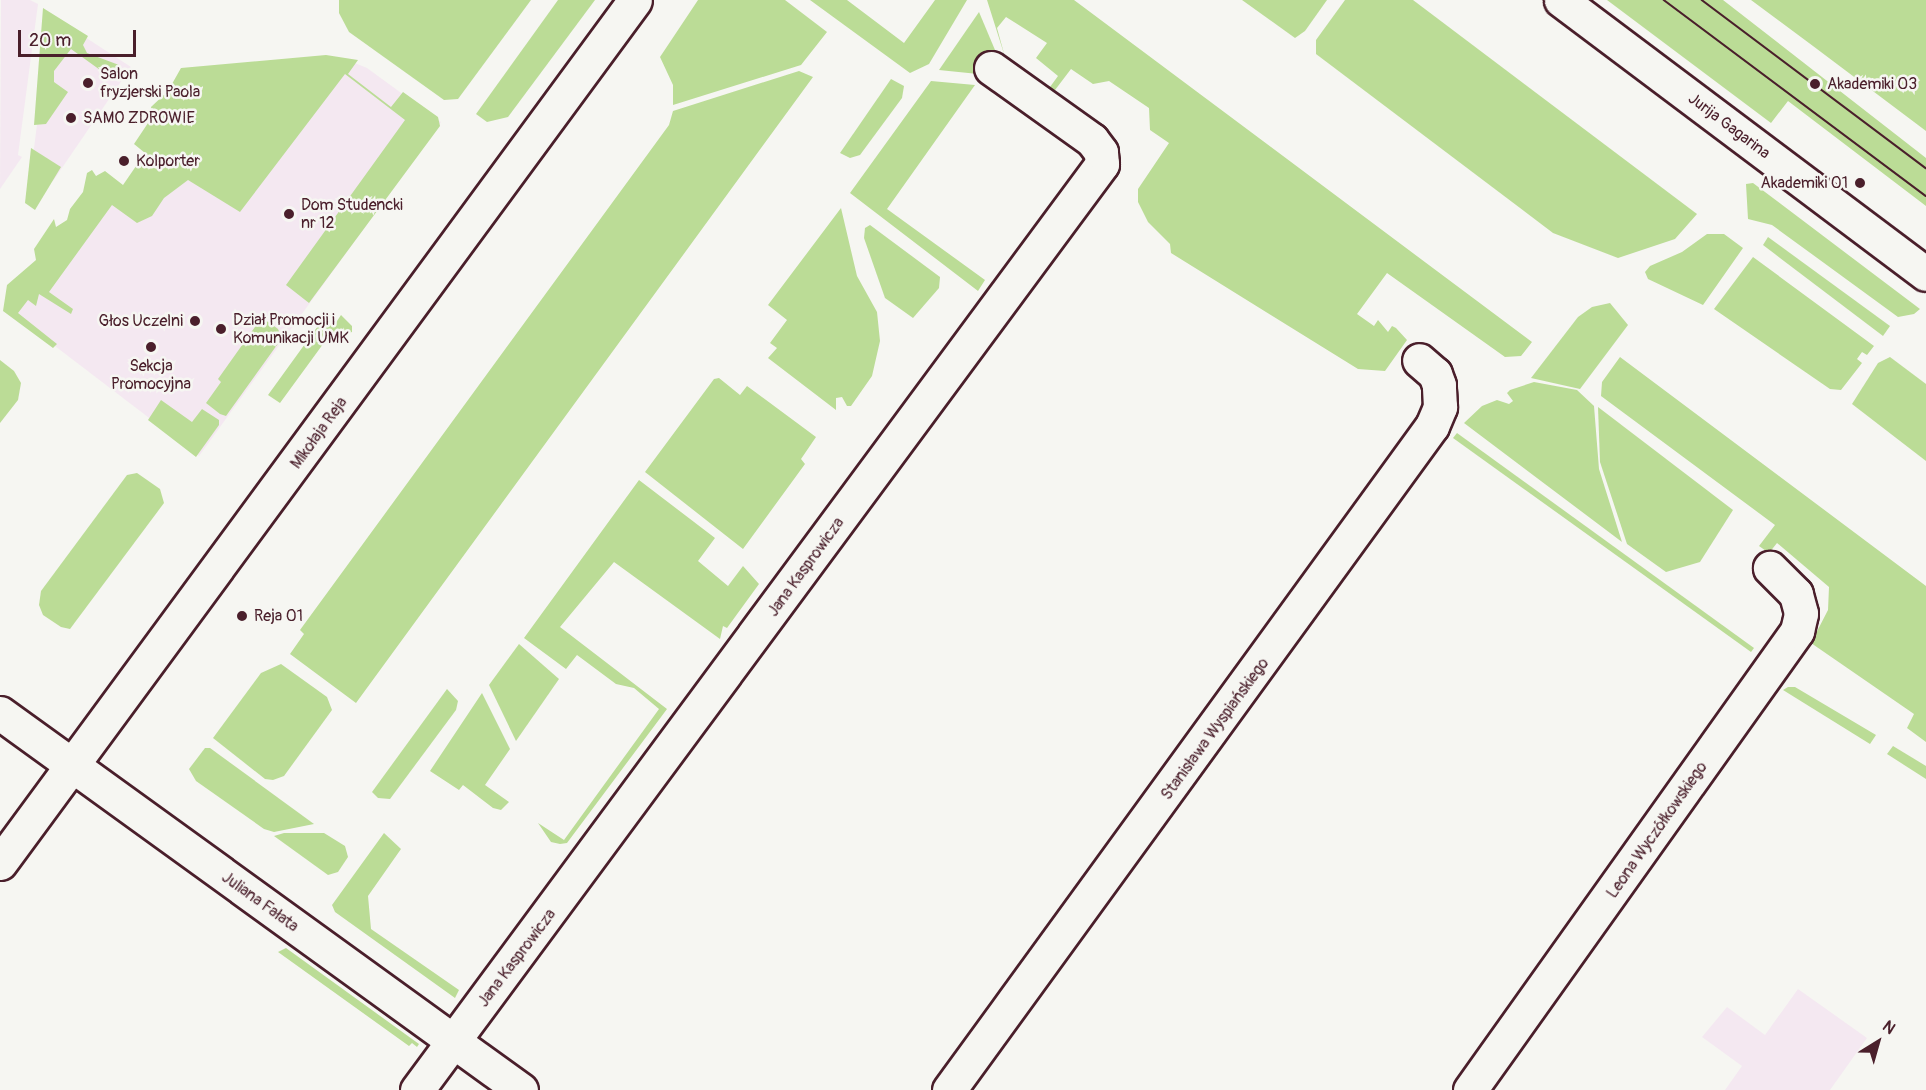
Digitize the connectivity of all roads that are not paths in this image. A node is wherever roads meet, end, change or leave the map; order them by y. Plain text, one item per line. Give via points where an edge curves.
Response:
1 (635, 0) edge
2 (1561, 0) edge
3 (991, 68) dead end
4 (1926, 274) edge
5 (1419, 360) dead end
6 (1770, 568) dead end
7 (0, 713) edge
8 (72, 766) junction
9 (0, 863) edge
10 (453, 1041) junction
11 (417, 1090) edge
12 (521, 1090) edge
13 (949, 1090) edge
14 (1470, 1090) edge

1 - 8 street, Mikołaja Reja
2 - 4 street, Jurija Gagarina
3 - 10 street, Jana Kasprowicza via 1092,140 1101,153 1102,164
5 - 13 street, Stanisława Wyspiańskiego via 1435,374 1439,385 1440,407 1432,426
6 - 14 street, Leona Wyczółkowskiego via 1796,594 1801,613 1797,632
7 - 8 street, Juliana Fałata
8 - 9 street, Mikołaja Reja
8 - 10 street, Juliana Fałata
10 - 11 street, Jana Kasprowicza
10 - 12 street, Juliana Fałata

